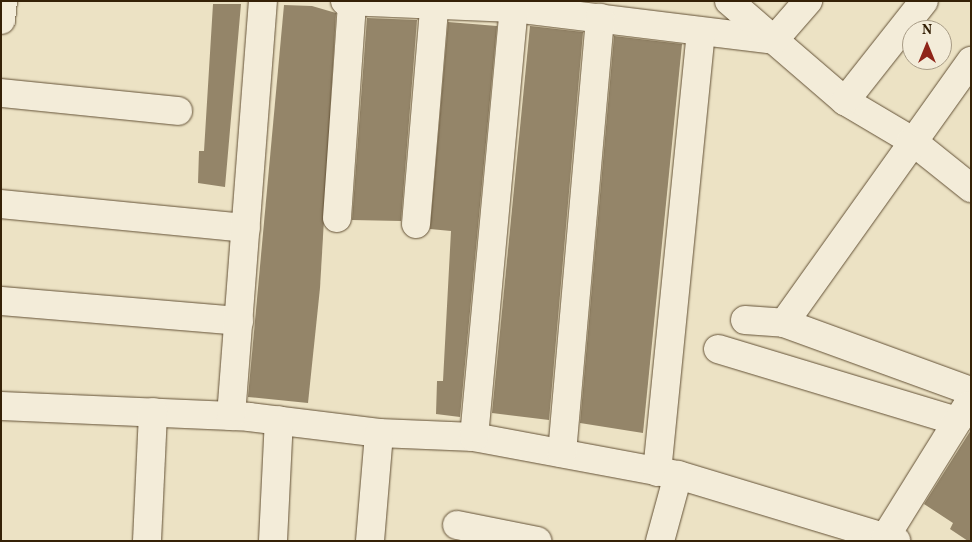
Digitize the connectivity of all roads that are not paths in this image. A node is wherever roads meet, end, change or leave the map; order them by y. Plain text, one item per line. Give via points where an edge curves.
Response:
1 (3, 1) edge
2 (263, 1) edge
3 (345, 1) edge
4 (729, 1) edge
5 (808, 1) edge
6 (924, 1) edge
7 (352, 2) edge
8 (434, 8) junction
9 (514, 8) junction
10 (600, 18) junction
11 (1, 20) edge
12 (701, 33) junction
13 (774, 40) junction
14 (971, 61) edge
15 (1, 93) edge
16 (845, 101) junction
17 (178, 111) dead end
18 (911, 140) junction
19 (971, 188) edge
20 (1, 204) edge
21 (337, 218) dead end
22 (416, 224) dead end
23 (246, 228) junction
24 (1, 302) edge
25 (745, 320) dead end
26 (238, 321) junction
27 (784, 323) junction
28 (718, 349) dead end
29 (971, 391) edge
30 (1, 406) edge
31 (964, 411) edge
32 (153, 412) junction
33 (231, 416) junction
34 (278, 420) junction
35 (379, 434) junction
36 (474, 437) junction
37 (562, 453) junction
38 (667, 474) junction
39 (457, 525) dead end
40 (891, 539) edge
41 (148, 541) edge
42 (273, 541) edge
43 (370, 541) edge
44 (537, 541) edge
45 (660, 541) edge

1 - 11 street
2 - 23 street
3 - 7 street
4 - 13 street
5 - 13 street
6 - 16 street
7 - 8 street
7 - 21 street
8 - 9 street
8 - 22 street
9 - 10 street
9 - 36 street
10 - 12 street
10 - 37 street
12 - 13 street
12 - 38 street
13 - 16 street
14 - 18 street
15 - 17 street
16 - 18 street
18 - 19 street
18 - 27 street
20 - 23 street
23 - 26 street
24 - 26 street
25 - 27 street
26 - 33 street
27 - 29 street
28 - 31 street
30 - 32 street
31 - 40 street
32 - 33 street
32 - 41 street
33 - 34 street
34 - 35 street
34 - 42 street
35 - 36 street
35 - 43 street
36 - 37 street
37 - 38 street
38 - 40 street
38 - 45 street
39 - 44 street

